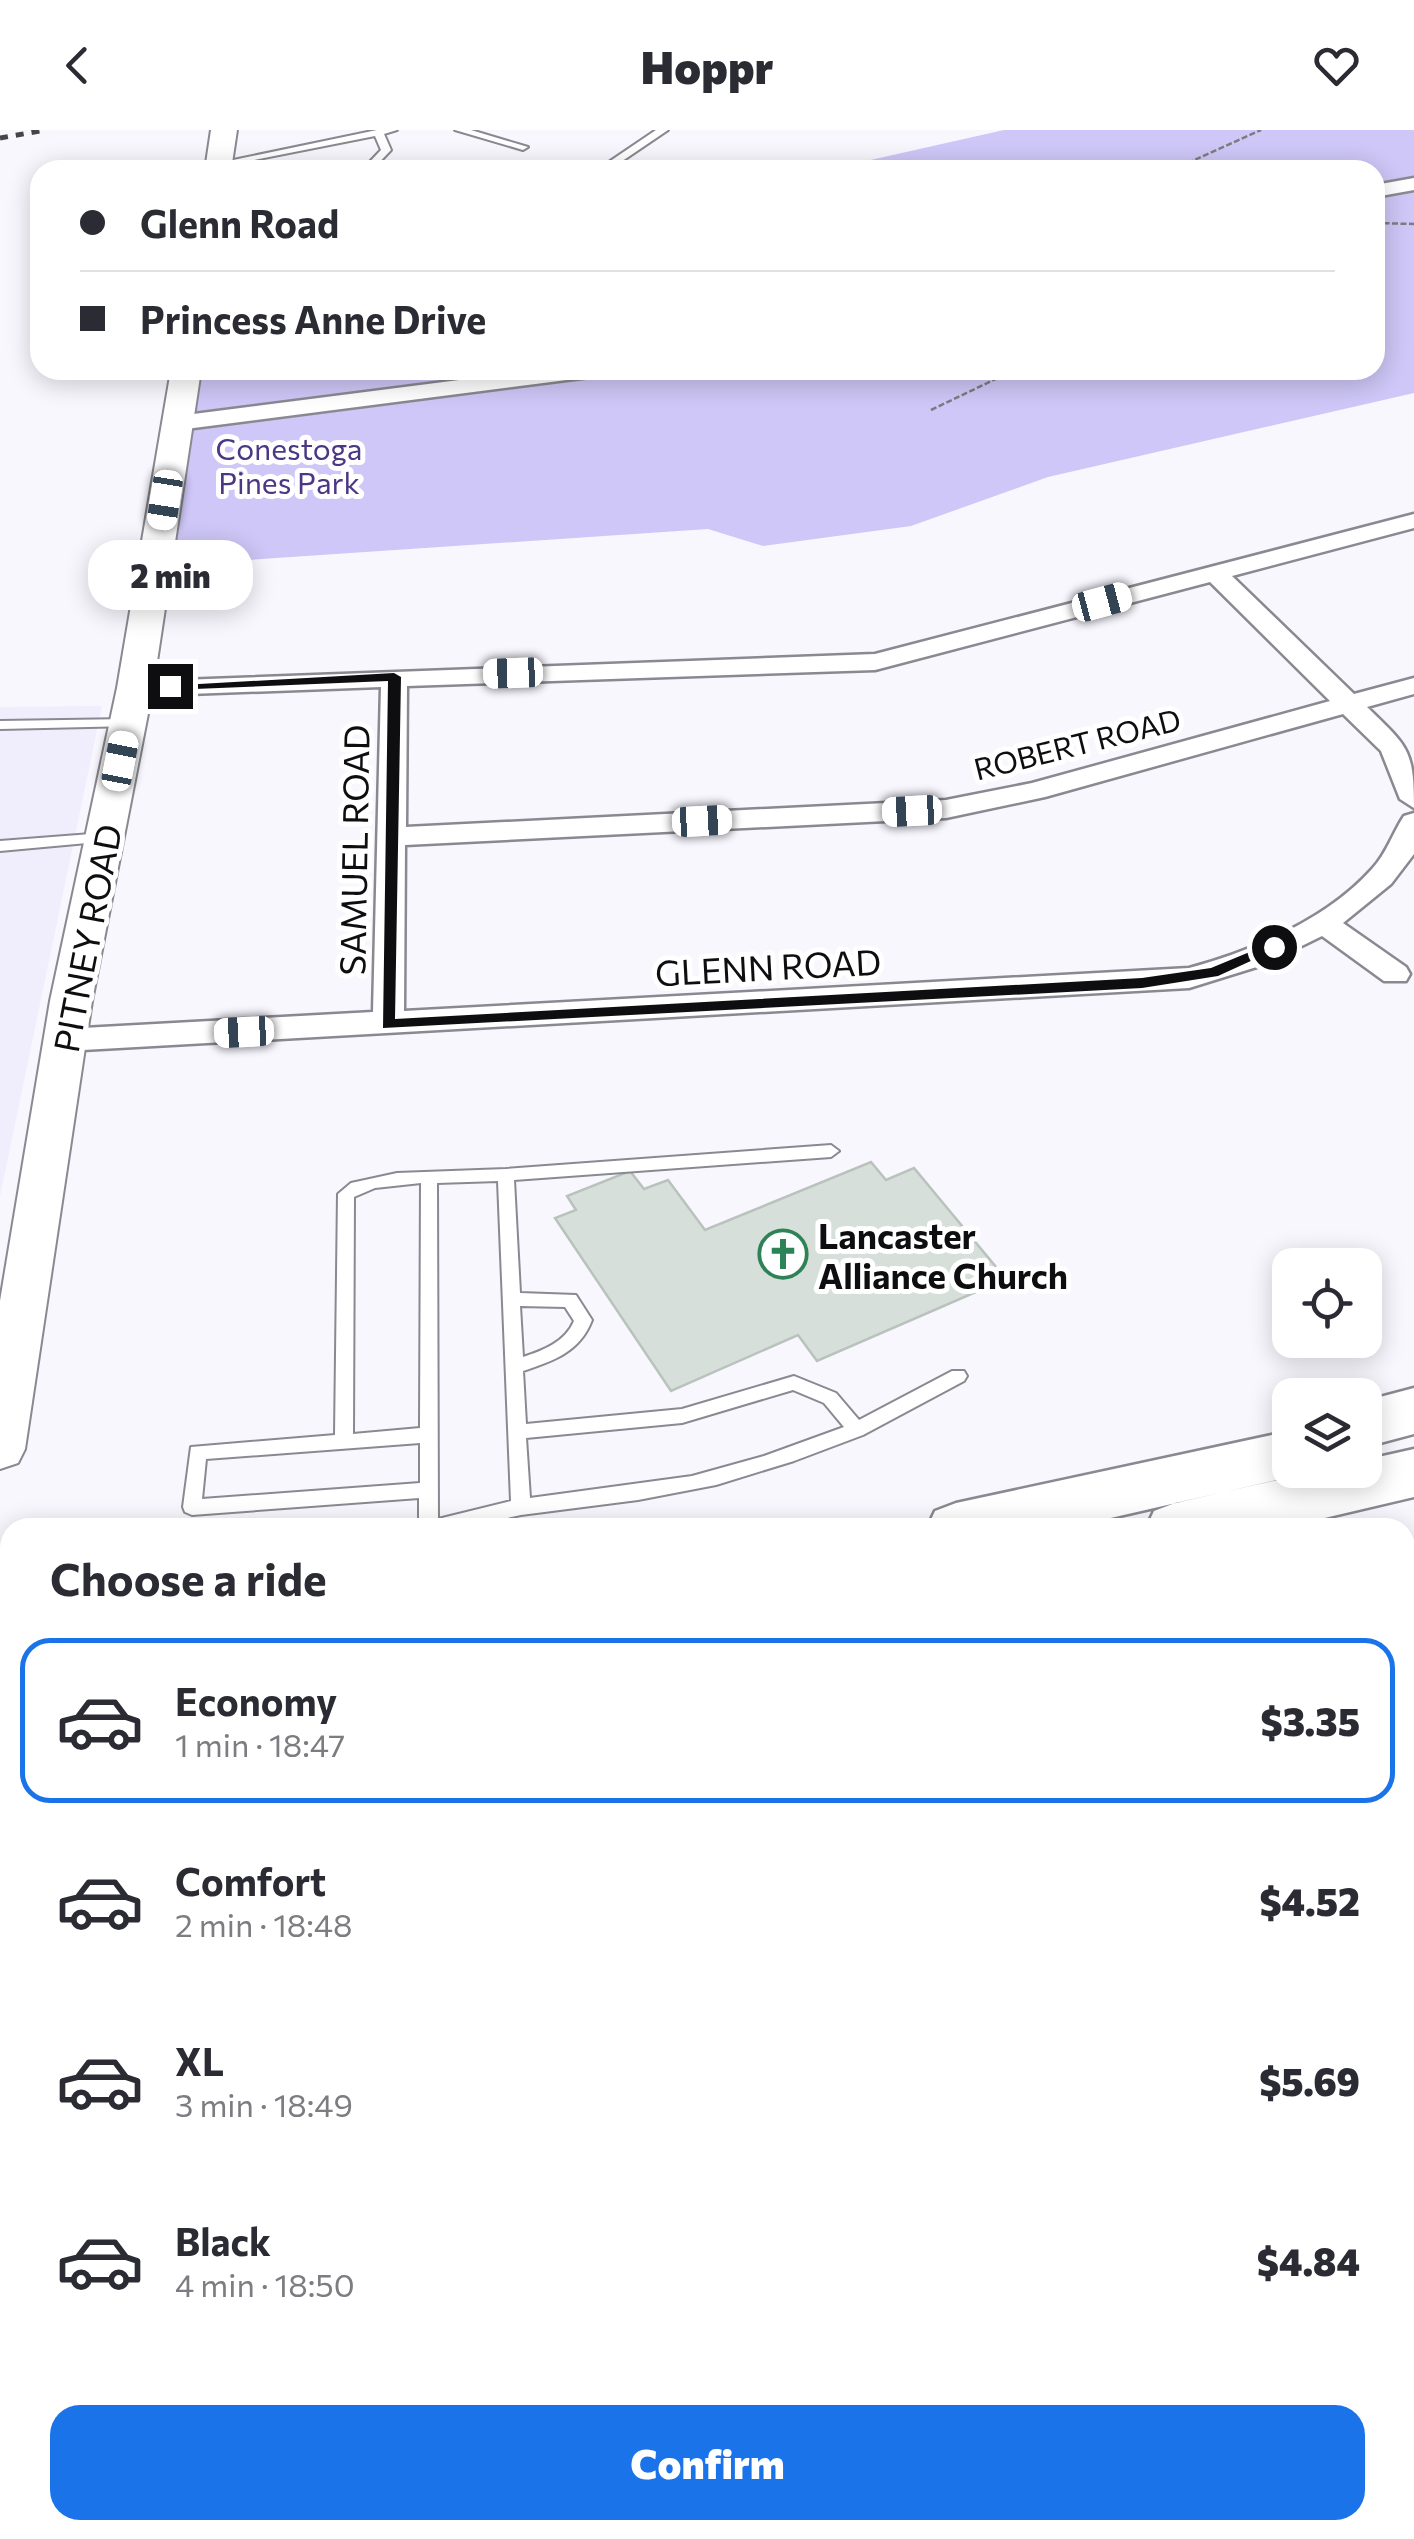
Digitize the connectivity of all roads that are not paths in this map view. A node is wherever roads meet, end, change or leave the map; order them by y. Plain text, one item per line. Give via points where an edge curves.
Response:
1 (224, 130) edge
2 (392, 130) edge
3 (460, 130) edge
4 (663, 130) edge
5 (379, 132) junction
6 (523, 147) dead end
7 (219, 160) edge
8 (250, 160) edge
9 (376, 160) edge
10 (617, 160) edge
11 (1414, 184) edge
12 (1385, 189) edge
13 (184, 380) edge
14 (512, 380) edge
15 (178, 423) junction
16 (1414, 520) edge
17 (1213, 572) junction
18 (394, 677) junction
19 (1414, 686) edge
20 (1349, 704) junction
21 (132, 705) junction
22 (0, 725) edge
23 (1414, 799) edge
24 (1414, 822) edge
25 (390, 837) junction
26 (104, 838) junction
27 (0, 846) edge
28 (1322, 922) junction
29 (1394, 974) dead end
30 (388, 1025) junction
31 (65, 1040) junction
32 (831, 1152) dead end
33 (506, 1175) junction
34 (429, 1179) junction
35 (511, 1299) junction
36 (514, 1367) junction
37 (958, 1376) dead end
38 (1414, 1411) edge
39 (1382, 1419) edge
40 (857, 1430) junction
41 (1414, 1430) edge
42 (516, 1432) junction
43 (429, 1435) junction
44 (1382, 1437) edge
45 (344, 1442) junction
46 (0, 1448) edge
47 (1272, 1449) edge
48 (1272, 1458) edge
49 (1414, 1474) edge
50 (429, 1490) junction
51 (521, 1506) junction
52 (1045, 1508) junction
53 (430, 1518) edge
54 (472, 1518) edge
55 (1000, 1518) edge
56 (1218, 1518) edge

1 - 7 main road
2 - 5 lane
3 - 6 lane
4 - 10 lane
5 - 8 lane
5 - 9 lane via 386,150
11 - 12 street
13 - 15 main road, PITNEY ROAD
14 - 15 street
15 - 21 main road, PITNEY ROAD
16 - 17 street
17 - 18 street via 875,662
17 - 20 street
18 - 21 street
18 - 25 street, SAMUEL ROAD
19 - 20 street, ROBERT ROAD
20 - 23 street via 1393,748
20 - 25 street, ROBERT ROAD via 1035,791 946,809
21 - 22 lane
21 - 26 main road, PITNEY ROAD
24 - 28 street, GLENN ROAD via 1404,850 1382,878
25 - 30 street, SAMUEL ROAD
26 - 27 lane
26 - 31 main road, PITNEY ROAD
28 - 29 street
28 - 30 street, GLENN ROAD via 1250,960 1189,978
30 - 31 street, GLENN ROAD
31 - 46 main road, PITNEY ROAD via 21,1273
32 - 33 lane
33 - 34 lane
33 - 35 lane
34 - 43 lane
34 - 45 lane via 361,1183 346,1194
35 - 36 lane
35 - 36 lane via 570,1300 583,1320 564,1346
36 - 42 lane
37 - 40 lane
38 - 39 highway
40 - 42 lane via 830,1398 794,1383 682,1416
40 - 51 lane via 706,1481
41 - 44 highway
42 - 51 lane
43 - 45 lane
43 - 50 lane
45 - 50 lane via 197,1452 192,1507
47 - 52 highway
48 - 52 highway
49 - 56 highway
50 - 53 lane
51 - 54 lane
52 - 55 highway

